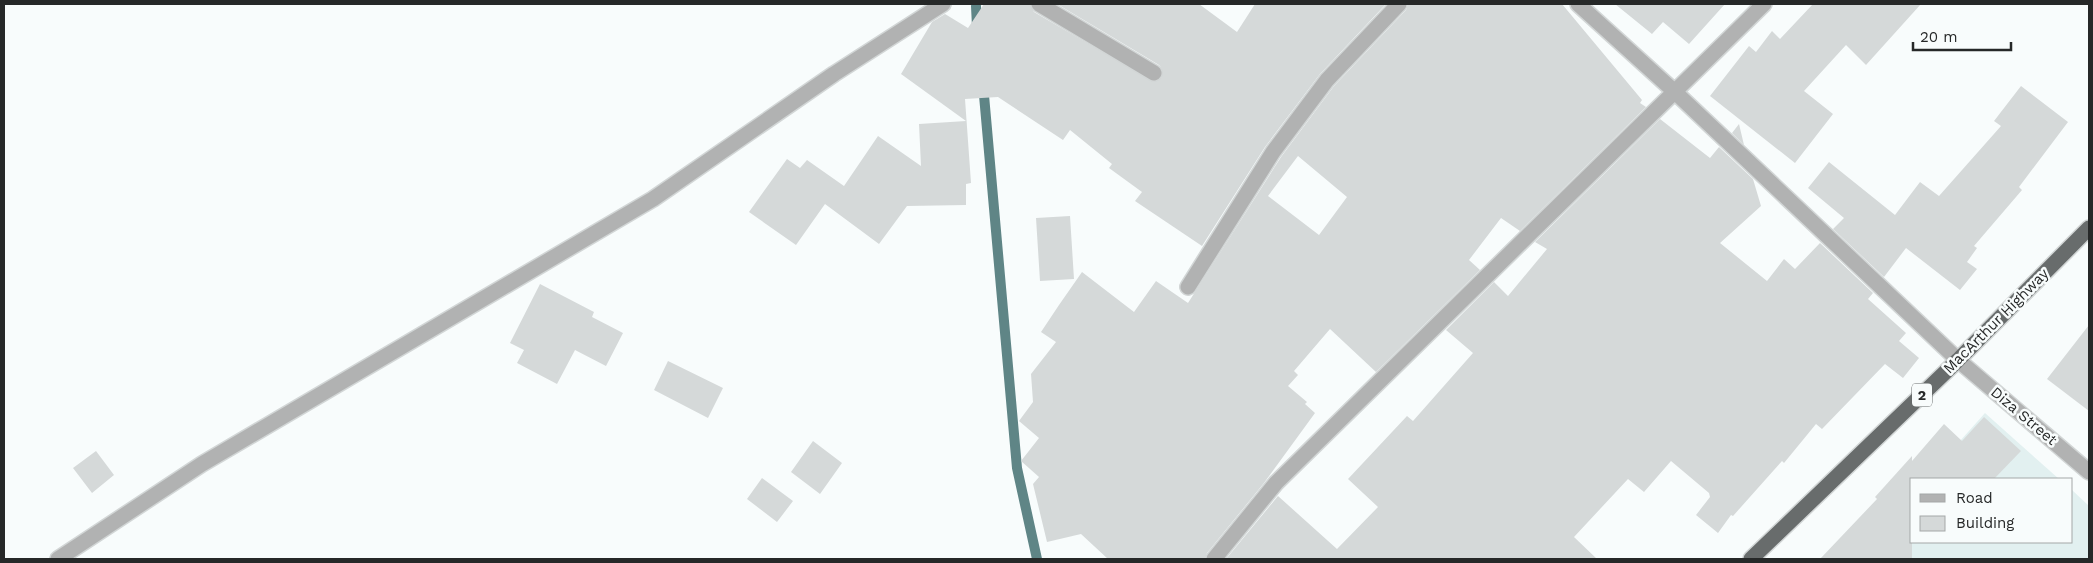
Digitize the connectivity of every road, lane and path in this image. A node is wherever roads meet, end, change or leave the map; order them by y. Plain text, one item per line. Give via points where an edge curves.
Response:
1 (943, 4) edge
2 (1039, 4) edge
3 (1399, 4) edge
4 (1578, 4) edge
5 (1764, 4) edge
6 (1154, 73) dead end
7 (1675, 92) junction
8 (2089, 228) edge
9 (1188, 287) dead end
10 (1958, 360) junction
11 (2089, 472) edge
12 (58, 559) edge
13 (1214, 559) edge
14 (1751, 559) edge

1 - 12 street via 652,198 202,464
2 - 6 street
3 - 9 street via 1327,80 1273,152
4 - 7 street, Diza Street
5 - 7 street
7 - 10 street, Diza Street
7 - 13 street via 1276,483
8 - 10 highway, MacArthur Highway / 2
10 - 11 street, Diza Street
10 - 14 highway, MacArthur Highway / 2

